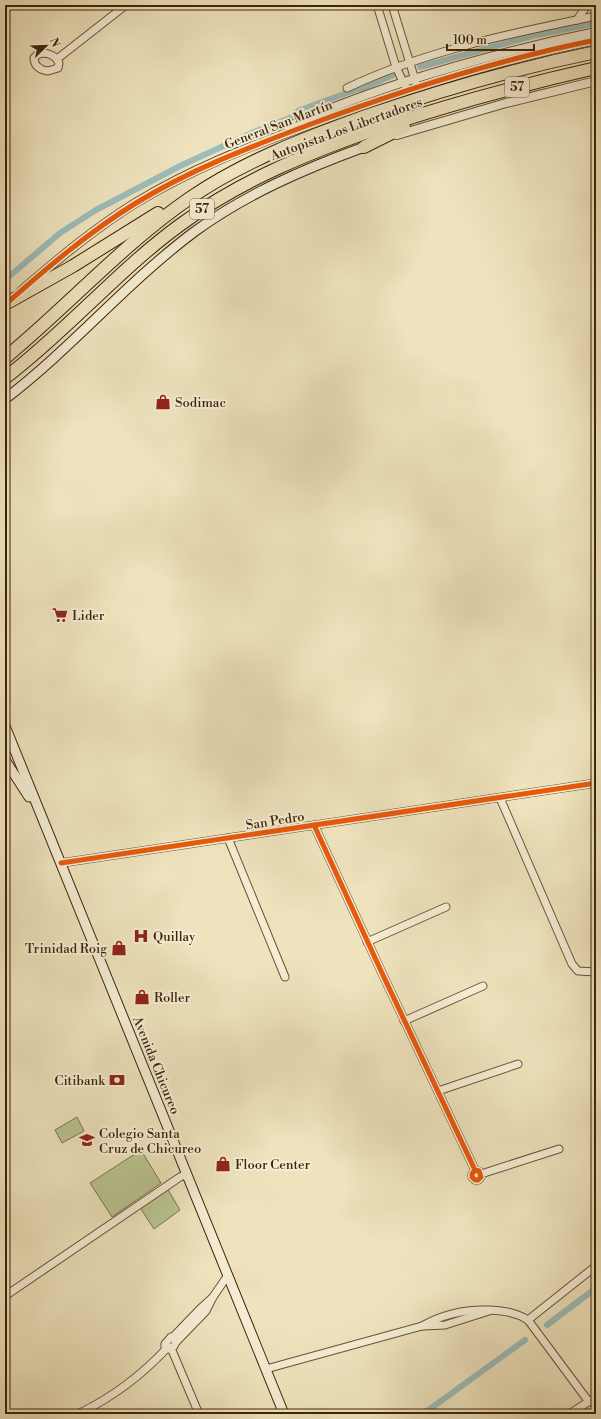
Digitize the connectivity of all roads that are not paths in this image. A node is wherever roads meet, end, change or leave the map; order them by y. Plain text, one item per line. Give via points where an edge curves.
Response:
1 (377, 5) edge
2 (392, 5) edge
3 (587, 5) edge
4 (124, 6) edge
5 (596, 16) edge
6 (577, 20) junction
7 (596, 32) edge
8 (596, 40) edge
9 (596, 52) edge
10 (57, 59) dead end
11 (410, 63) junction
12 (396, 67) junction
13 (596, 68) edge
14 (596, 81) edge
15 (415, 83) junction
16 (405, 86) junction
17 (347, 88) dead end
18 (440, 109) junction
19 (364, 147) junction
20 (205, 188) junction
21 (6, 304) edge
22 (5, 358) edge
23 (5, 378) edge
24 (5, 400) edge
25 (6, 734) edge
26 (5, 760) edge
27 (596, 783) edge
28 (496, 798) junction
29 (41, 814) junction
30 (314, 825) junction
31 (228, 838) junction
32 (62, 863) junction
33 (446, 907) dead end
34 (367, 942) junction
35 (596, 972) edge
36 (285, 977) dead end
37 (482, 986) dead end
38 (404, 1021) junction
39 (518, 1064) dead end
40 (438, 1092) junction
41 (559, 1149) dead end
42 (187, 1174) junction
43 (596, 1266) edge
44 (228, 1275) junction
45 (5, 1296) edge
46 (528, 1320) junction
47 (172, 1344) junction
48 (266, 1369) junction
49 (596, 1397) edge
50 (589, 1402) junction
51 (78, 1414) edge
52 (199, 1414) edge
53 (284, 1414) edge
54 (569, 1414) edge

1 - 12 street
2 - 11 street
3 - 6 street
4 - 10 street
5 - 6 street
6 - 11 street via 482,42
7 - 15 street, General San Martín via 513,50
8 - 15 street, General San Martín
9 - 20 highway, Autopista Los Libertadores / 57 via 486,79 370,115 279,149
11 - 12 street
11 - 15 street
12 - 16 street
12 - 17 street
13 - 18 highway, Autopista Los Libertadores / 57 via 504,90
14 - 19 street via 498,105
15 - 16 street, General San Martín
16 - 21 street, General San Martín via 207,164 137,202 74,246
18 - 19 highway
18 - 23 highway, Autopista Los Libertadores / 57 via 297,159 250,180 215,200 152,247
19 - 24 main road via 270,186 200,228 162,258
20 - 21 highway
20 - 22 highway, Autopista Los Libertadores / 57 via 144,234
25 - 29 main road, Avenida Chicureo
26 - 29 main road, Avenida Chicureo
27 - 28 street, San Pedro
28 - 30 street, San Pedro
28 - 35 street via 572,964 578,971
29 - 32 main road, Avenida Chicureo
30 - 31 street, San Pedro
30 - 34 street
31 - 32 street, San Pedro
31 - 36 street
32 - 42 main road, Avenida Chicureo
33 - 34 street
34 - 38 street
37 - 38 street
38 - 40 street
39 - 40 street
40 - 41 street via 478,1172
42 - 44 main road, Avenida Chicureo
42 - 45 street
43 - 46 street
44 - 47 street via 213,1297
44 - 48 main road, Avenida Chicureo
46 - 48 street via 513,1312 491,1310 445,1325 422,1326
46 - 50 street
47 - 51 street via 130,1382
47 - 52 street
48 - 53 main road, Avenida Chicureo
49 - 50 street
50 - 54 street

